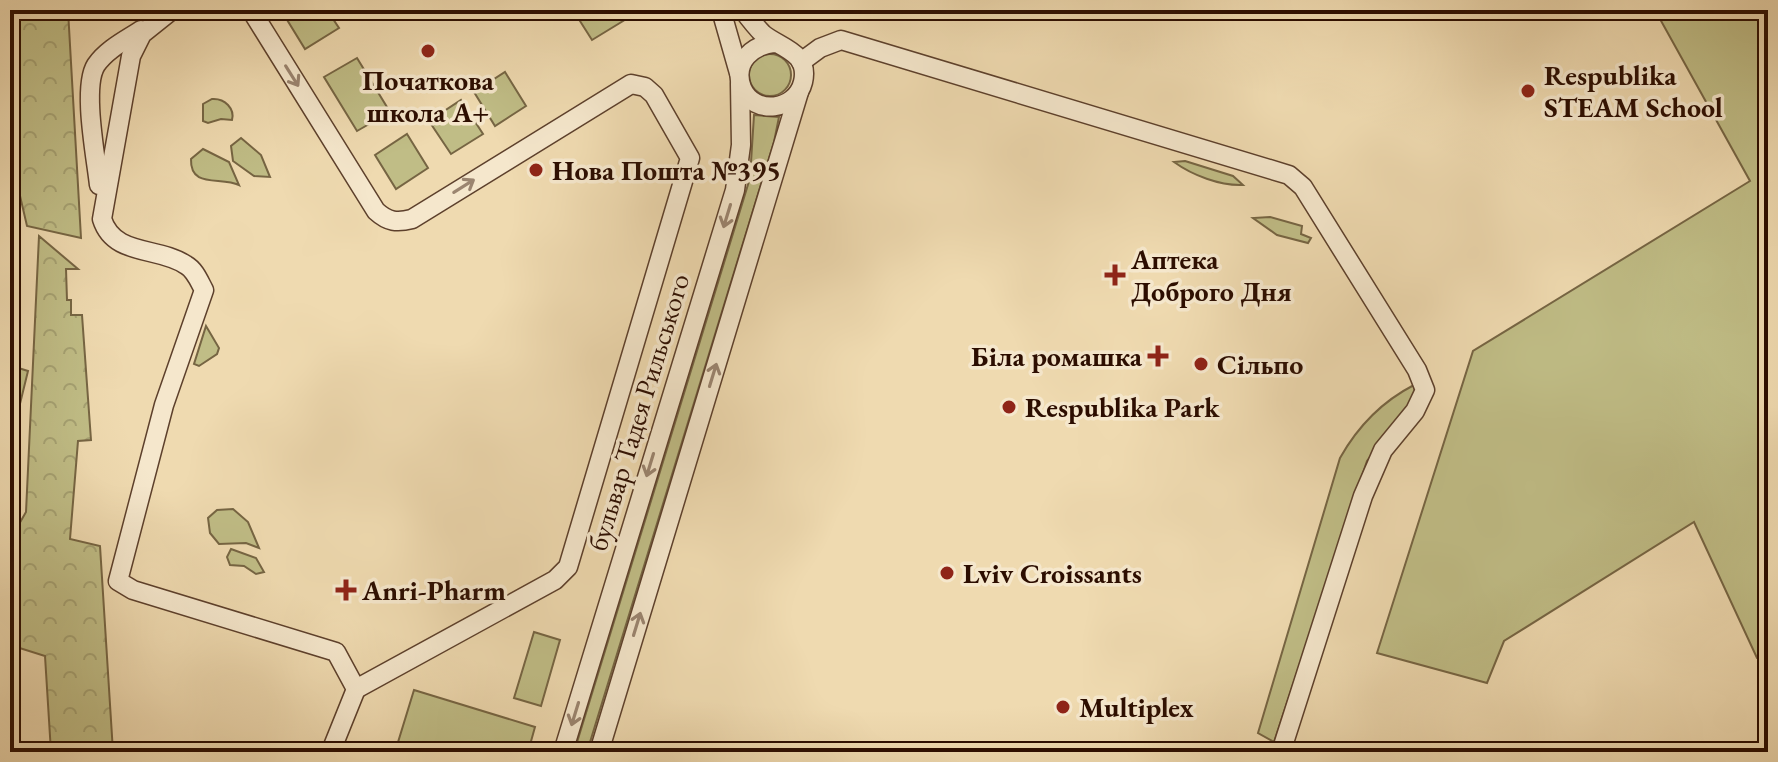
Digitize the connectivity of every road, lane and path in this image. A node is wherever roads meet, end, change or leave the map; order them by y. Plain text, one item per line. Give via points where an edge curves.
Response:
1 (172, 10) edge
2 (251, 10) edge
3 (721, 10) edge
4 (743, 10) edge
5 (154, 22) junction
6 (777, 43) junction
7 (801, 62) junction
8 (740, 79) junction
9 (799, 92) junction
10 (101, 209) junction
11 (356, 689) junction
12 (331, 751) edge
13 (563, 752) edge
14 (599, 752) edge
15 (1238, 752) edge
16 (1266, 752) edge
17 (1281, 752) edge

1 - 5 street
2 -> 11 street via 385,219 412,219 631,84 654,95 691,162 571,561 555,580
3 - 8 street, бульвар Тадея Рильського
4 - 6 street
5 - 10 street via 131,56
5 - 10 street via 115,47 94,69 91,94
6 - 7 street
6 - 8 street via 747,54
7 - 9 street
7 - 17 street via 841,40 1289,175 1303,187 1425,390 1383,450 1366,488
8 - 9 street via 753,101 768,107 783,105
8 -> 13 street, бульвар Тадея Рильського via 735,190
14 -> 9 street
10 - 11 street via 106,231 121,244 187,265 204,290 164,405 118,581 336,652
11 - 12 street
15 - 16 street

